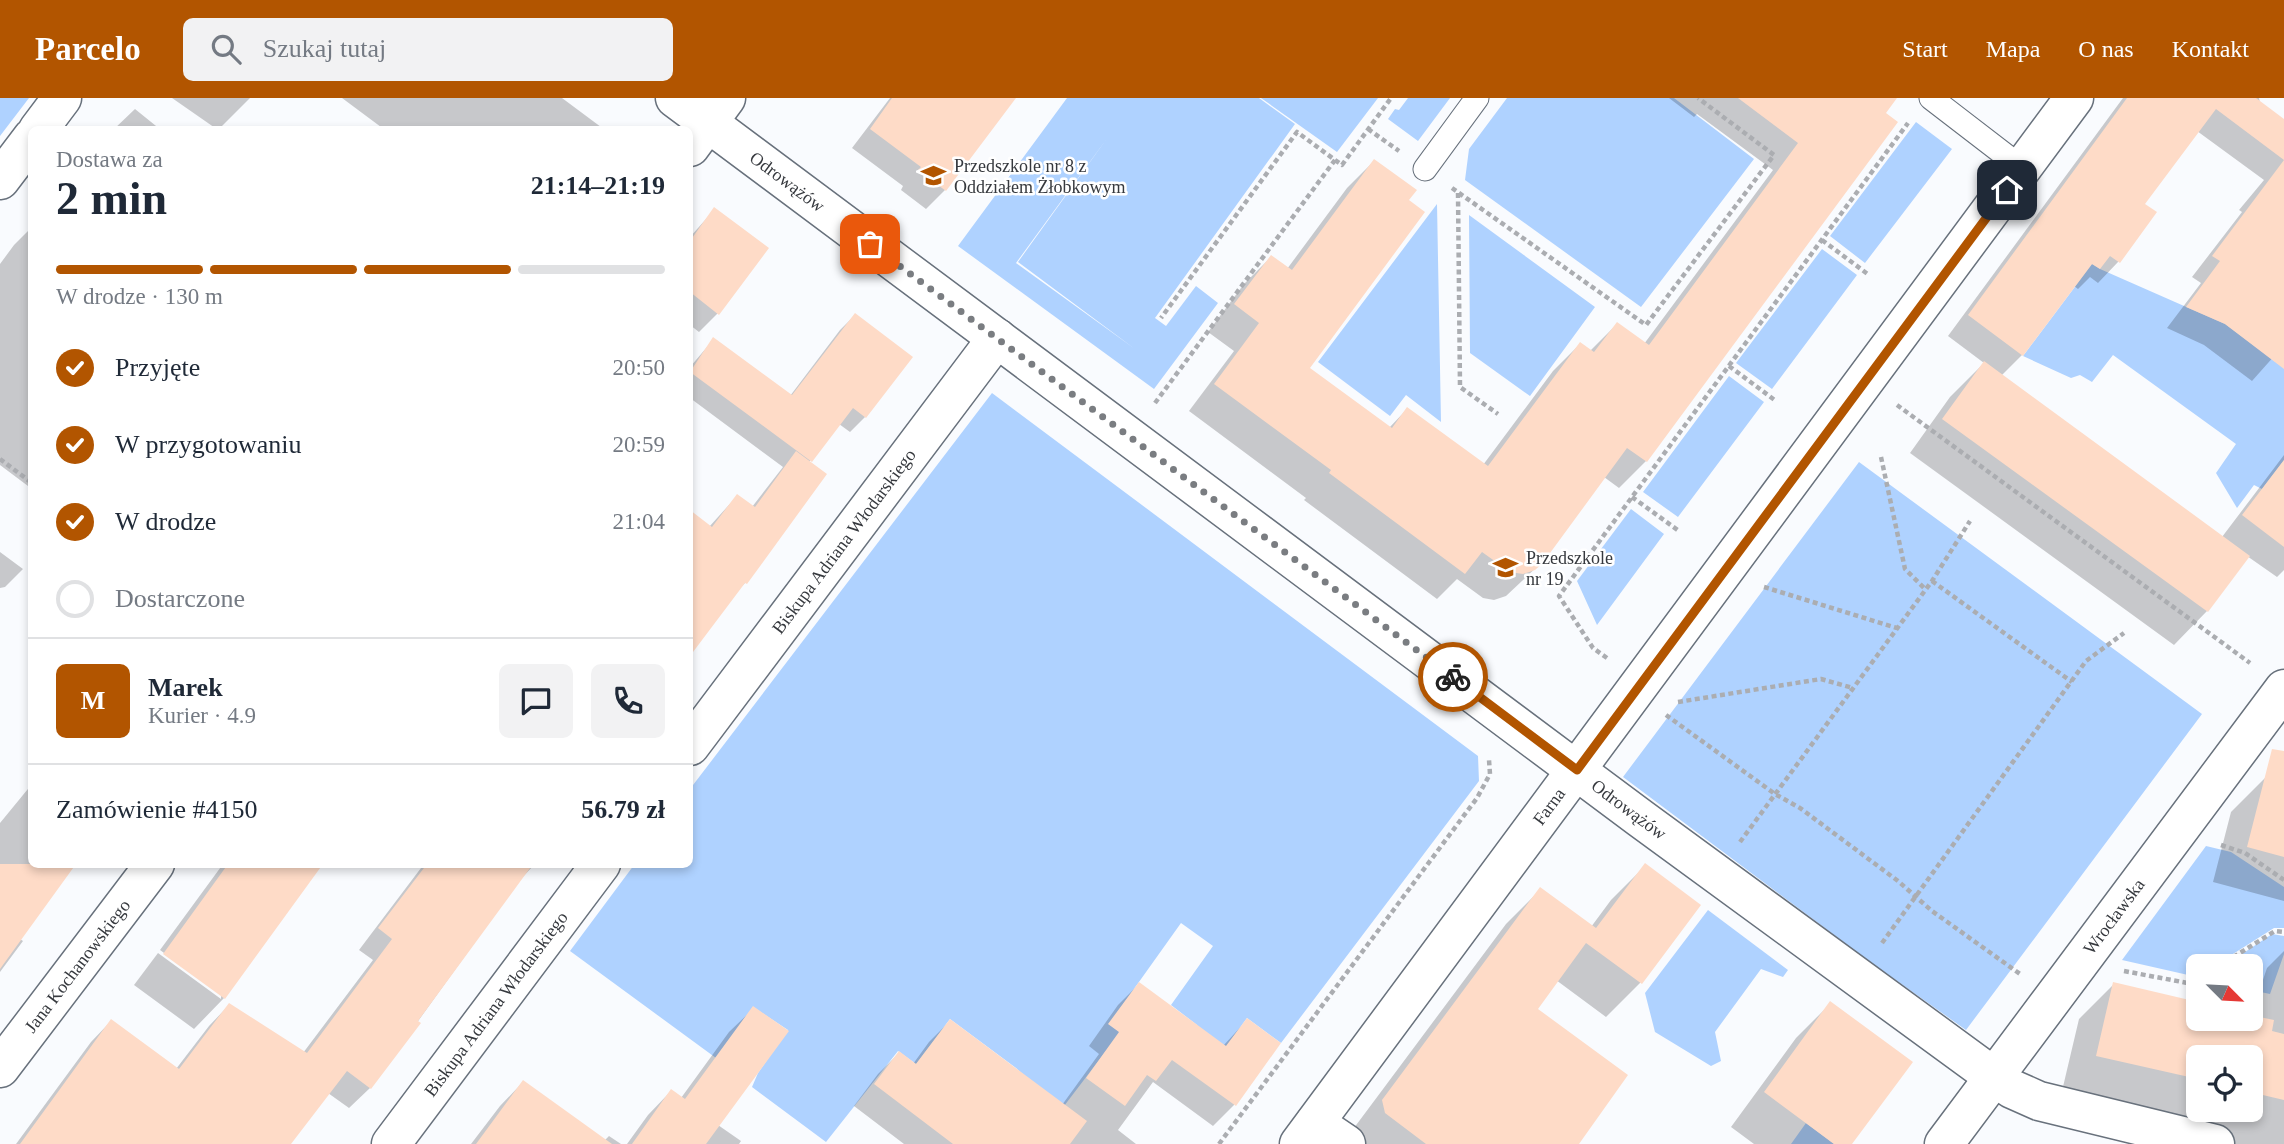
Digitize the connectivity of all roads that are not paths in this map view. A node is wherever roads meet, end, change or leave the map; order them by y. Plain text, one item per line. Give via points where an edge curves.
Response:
1 (62, 98) edge
2 (675, 98) edge
3 (1477, 98) edge
4 (1931, 98) edge
5 (2074, 98) edge
6 (707, 122) edge
7 (41, 126) edge
8 (28, 143) edge
9 (2022, 168) junction
10 (1425, 169) road end
11 (0, 180) edge
12 (997, 338) junction
13 (2279, 707) edge
14 (693, 743) edge
15 (1577, 770) junction
16 (152, 868) edge
17 (598, 868) edge
18 (0, 1068) edge
19 (1994, 1077) junction
20 (1320, 1137) edge
21 (391, 1144) edge
22 (1944, 1144) edge
23 (2215, 1144) edge

1 - 7 street
2 - 6 street, Odrowążów
3 - 10 lane
4 - 9 lane
5 - 9 street, Farna
6 - 12 street, Odrowążów
8 - 11 street
9 - 15 street, Farna
12 - 14 street, Biskupa Adriana Włodarskiego
12 - 15 street, Odrowążów
13 - 19 street, Wrocławska
15 - 19 street, Odrowążów
15 - 20 street, Farna
16 - 18 street, Jana Kochanowskiego
17 - 21 street, Biskupa Adriana Włodarskiego
19 - 22 street, Wrocławska
19 - 23 street, Odrowążów via 2039,1101

